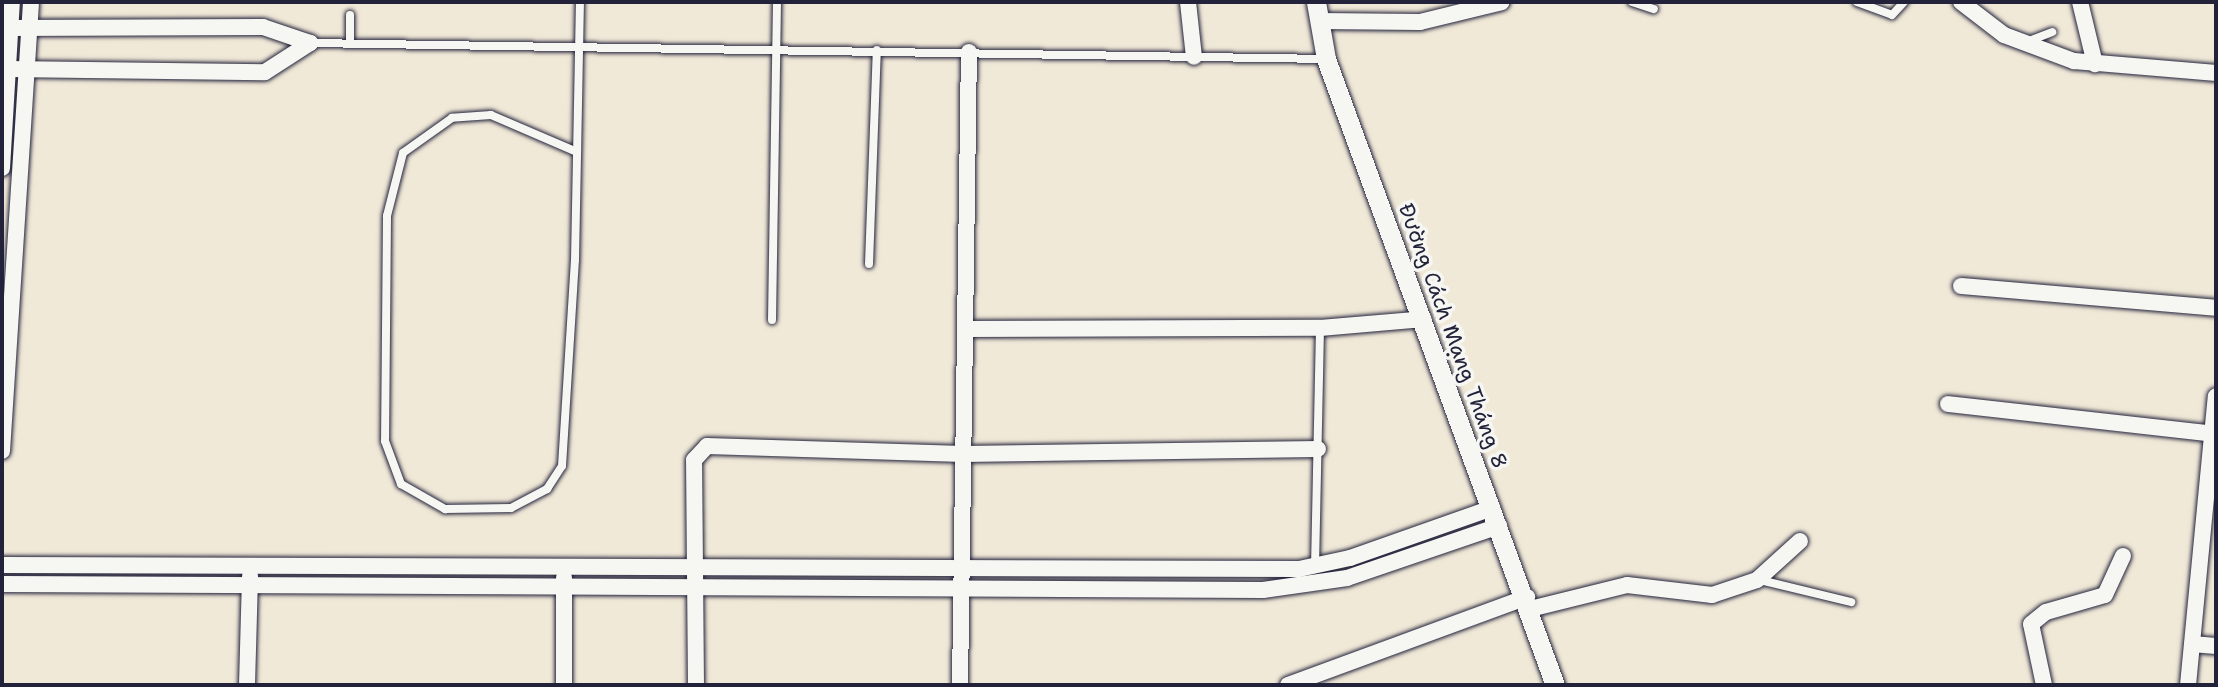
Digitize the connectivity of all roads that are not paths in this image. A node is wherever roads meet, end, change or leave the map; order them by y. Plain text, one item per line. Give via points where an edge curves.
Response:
1 (12, 2) edge
2 (31, 2) edge
3 (580, 2) edge
4 (777, 2) edge
5 (1188, 2) edge
6 (1316, 2) edge
7 (1502, 2) edge
8 (1632, 2) edge
9 (1857, 2) edge
10 (1904, 2) edge
11 (1961, 2) edge
12 (2080, 2) edge
13 (1654, 9) dead end
14 (351, 15) dead end
15 (1320, 22) junction
16 (10, 28) junction
17 (29, 29) junction
18 (2052, 32) dead end
19 (350, 42) junction
20 (310, 43) junction
21 (2023, 43) junction
22 (580, 46) junction
23 (776, 49) junction
24 (5, 50) edge
25 (877, 50) junction
26 (970, 52) junction
27 (28, 53) junction
28 (1194, 57) junction
29 (1326, 59) junction
30 (2095, 64) junction
31 (8, 69) junction
32 (26, 73) junction
33 (2216, 73) edge
34 (4, 120) edge
35 (577, 152) junction
36 (2, 168) edge
37 (869, 264) dead end
38 (1961, 286) dead end
39 (2216, 308) edge
40 (1424, 318) junction
41 (772, 320) dead end
42 (965, 328) junction
43 (1320, 328) junction
44 (2216, 396) edge
45 (1948, 404) dead end
46 (2214, 434) edge
47 (1318, 449) junction
48 (2, 451) edge
49 (963, 454) junction
50 (1495, 517) junction
51 (2209, 536) edge
52 (1800, 541) dead end
53 (2123, 556) dead end
54 (2, 565) edge
55 (123, 566) junction
56 (1315, 566) junction
57 (250, 567) junction
58 (564, 569) junction
59 (695, 569) junction
60 (962, 570) junction
61 (1080, 571) junction
62 (1757, 580) junction
63 (2, 584) edge
64 (1317, 585) junction
65 (121, 586) junction
66 (250, 586) junction
67 (564, 588) junction
68 (696, 589) junction
69 (1080, 590) junction
70 (961, 591) junction
71 (1851, 602) dead end
72 (1528, 603) junction
73 (2192, 644) junction
74 (2216, 646) edge
75 (247, 685) edge
76 (564, 685) edge
77 (696, 685) edge
78 (960, 685) edge
79 (1288, 685) edge
80 (1555, 685) edge
81 (2045, 685) edge
82 (2188, 685) edge

1 - 16 street
2 - 17 street
3 - 22 lane
4 - 23 lane
5 - 28 street
6 - 15 street, Đường Cách Mạng Tháng 8
7 - 15 street via 1420,22
8 - 13 lane
9 - 10 lane via 1892,15
11 - 21 street
12 - 30 street
14 - 19 lane
15 - 29 street, Đường Cách Mạng Tháng 8
16 - 17 street
16 - 24 street
17 - 20 street via 263,27
17 - 27 street
18 - 21 lane
19 - 20 lane
19 - 22 lane
20 - 32 street via 265,72
21 - 30 street
22 - 23 lane
22 - 35 lane
23 - 25 lane
23 - 41 lane
24 - 27 lane
24 - 31 street
25 - 26 lane
25 - 37 lane
26 - 28 lane
26 - 42 street
27 - 32 street
28 - 29 lane
29 - 40 street, Đường Cách Mạng Tháng 8
30 - 33 street
31 - 32 street
31 - 34 street
32 - 48 street
34 - 36 street
35 - 35 lane via 562,466 547,489 511,508 445,509 401,484 385,441 387,216 403,153 452,118 491,115
38 - 39 street
40 - 43 street
40 - 50 street, Đường Cách Mạng Tháng 8
42 - 43 street
42 - 49 street
43 - 47 lane
44 - 46 street
45 - 46 street
46 - 51 street
47 - 49 street
47 - 56 lane
49 - 59 street via 707,446 694,460
49 - 60 street
50 - 56 street
50 - 64 street
50 - 72 street, Đường Cách Mạng Tháng 8
51 - 73 street
52 - 62 street
53 - 81 street via 2105,596 2046,612 2031,624
54 - 55 street
55 - 57 street
55 - 65 street
56 - 61 street
56 - 64 lane
57 - 58 street
57 - 66 street
58 - 59 street
58 - 67 street
59 - 60 street
59 - 68 street
60 - 61 street
60 - 70 street
61 - 69 street
62 - 71 lane
62 - 72 street via 1699,597 1627,585
63 - 65 street
64 - 69 street
65 - 66 street
66 - 67 street
66 - 75 street
67 - 68 street
67 - 76 street
68 - 70 street
68 - 77 street
69 - 70 street
70 - 78 street
72 - 79 street
72 - 80 street, Đường Cách Mạng Tháng 8
73 - 74 street
73 - 82 street

